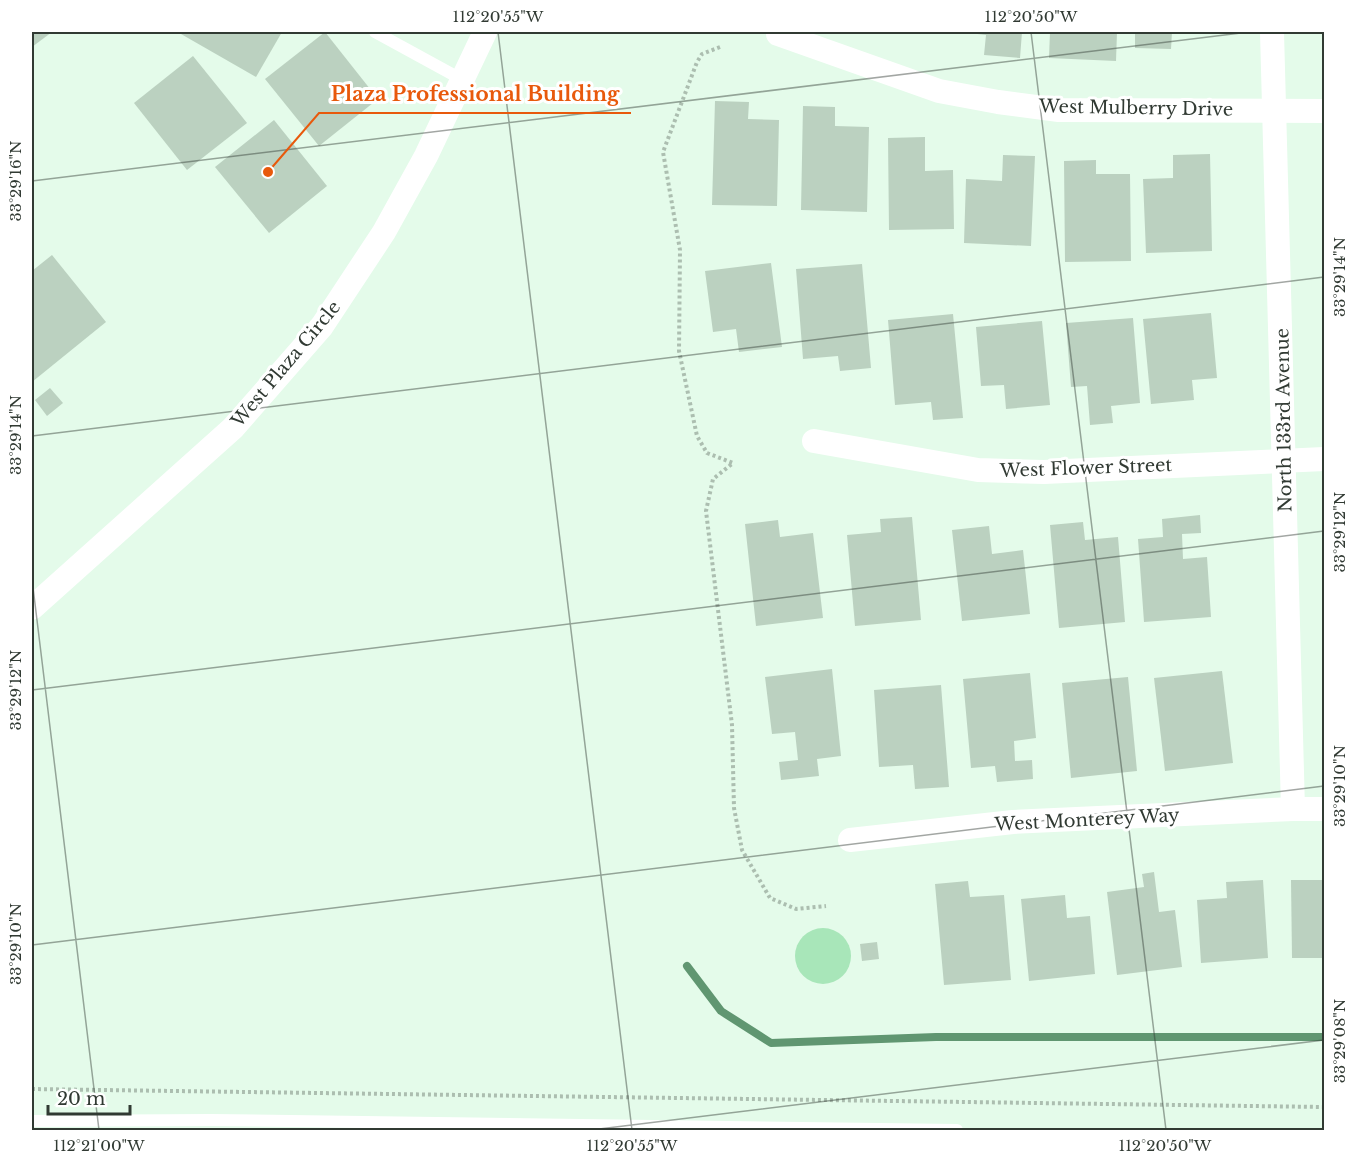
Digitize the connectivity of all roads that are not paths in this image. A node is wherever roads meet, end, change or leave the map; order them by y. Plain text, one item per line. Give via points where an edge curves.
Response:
1 (375, 32) edge
2 (485, 32) edge
3 (1272, 32) edge
4 (778, 34) dead end
5 (461, 79) junction
6 (1276, 111) junction
7 (1324, 111) edge
8 (814, 441) dead end
9 (1285, 459) junction
10 (1324, 459) edge
11 (32, 608) edge
12 (1293, 808) junction
13 (1324, 809) edge
14 (850, 840) dead end
15 (32, 1121) edge
16 (957, 1131) edge

1 - 5 lane
2 - 5 street, West Plaza Circle
3 - 6 street, North 133rd Avenue
4 - 6 street, West Mulberry Drive via 939,91 998,102 1059,110
5 - 11 street, West Plaza Circle via 426,156 384,232 322,326 233,428
6 - 7 street, West Mulberry Drive
6 - 9 street, North 133rd Avenue
8 - 9 street, West Flower Street via 978,470 1044,472
9 - 10 street, West Flower Street
9 - 12 street, North 133rd Avenue
12 - 13 street, West Monterey Way
12 - 14 street, West Monterey Way via 1013,822
15 - 16 lane

